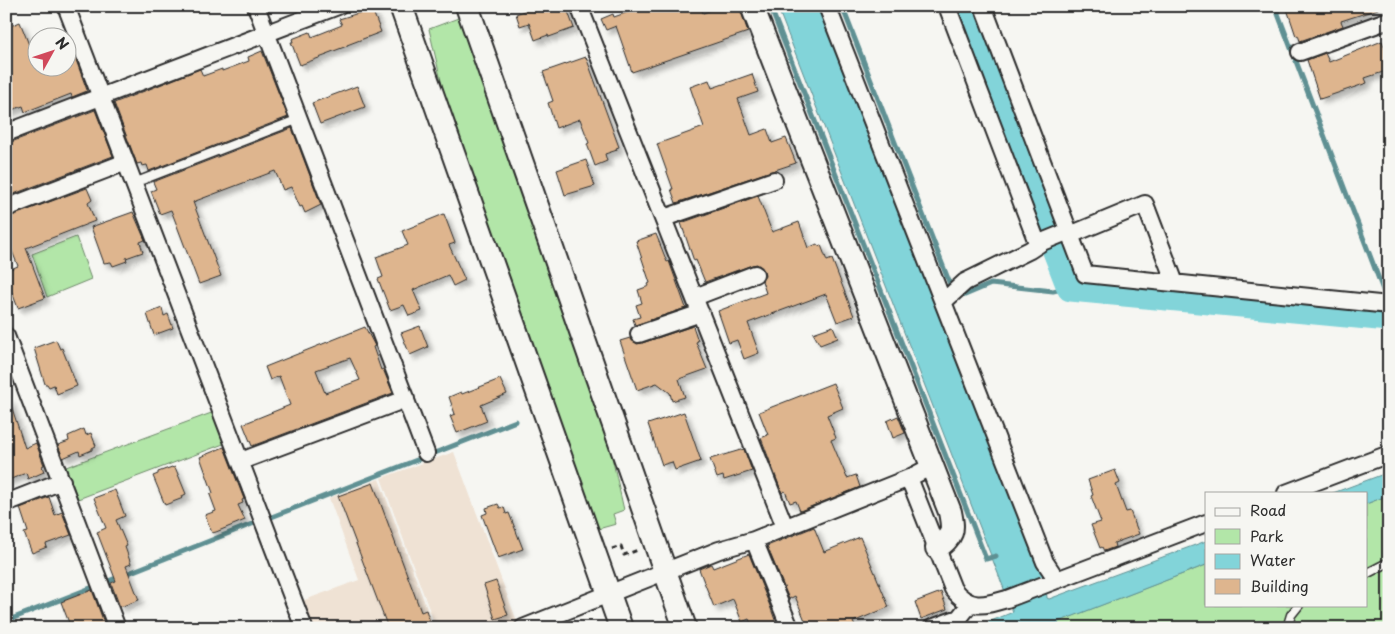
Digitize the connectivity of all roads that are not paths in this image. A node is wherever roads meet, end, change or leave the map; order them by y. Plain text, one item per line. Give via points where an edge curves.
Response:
1 (66, 6) edge
2 (256, 6) edge
3 (338, 6) edge
4 (401, 6) edge
5 (467, 6) edge
6 (580, 6) edge
7 (752, 6) edge
8 (827, 6) edge
9 (947, 6) edge
10 (983, 6) edge
11 (1389, 20) edge
12 (266, 34) junction
13 (1300, 52) dead end
14 (100, 96) junction
15 (299, 119) junction
16 (6, 133) edge
17 (126, 162) junction
18 (774, 180) dead end
19 (137, 181) junction
20 (6, 208) edge
21 (664, 218) junction
22 (1067, 233) junction
23 (1040, 243) junction
24 (755, 274) dead end
25 (1175, 283) junction
26 (952, 293) junction
27 (695, 297) junction
28 (1387, 305) edge
29 (702, 313) junction
30 (639, 334) dead end
31 (6, 336) edge
32 (406, 399) junction
33 (426, 453) dead end
34 (1389, 454) edge
35 (241, 461) junction
36 (932, 466) junction
37 (909, 478) junction
38 (62, 481) junction
39 (1289, 492) edge
40 (6, 503) edge
41 (1205, 523) edge
42 (785, 527) junction
43 (754, 540) junction
44 (937, 548) junction
45 (1389, 562) edge
46 (664, 572) junction
47 (1368, 573) edge
48 (1051, 583) junction
49 (610, 595) junction
50 (970, 604) junction
51 (1298, 606) edge
52 (116, 628) edge
53 (304, 628) edge
54 (524, 628) edge
55 (621, 628) edge
56 (685, 628) edge
57 (790, 628) edge
58 (932, 628) edge
59 (1287, 628) edge

1 - 14 street
2 - 12 street
3 - 12 street
4 - 49 street
5 - 46 street
6 - 21 street
7 - 36 street
8 - 26 street
9 - 23 street
10 - 22 street
11 - 13 street
12 - 14 street
12 - 15 street
14 - 16 street
14 - 17 street
15 - 19 lane
15 - 32 street
17 - 19 street
17 - 20 street
18 - 21 street
19 - 35 street
21 - 27 street
22 - 23 street
22 - 25 street via 1085,274
22 - 25 street via 1145,204
23 - 26 street
24 - 27 street
25 - 28 street
26 - 48 street
27 - 29 street
29 - 30 street
29 - 42 street
31 - 38 street
32 - 33 street
32 - 35 street
34 - 39 street
35 - 53 street
36 - 37 street
36 - 44 street via 953,528 947,540
37 - 42 street
37 - 44 street
38 - 40 street
38 - 52 street
41 - 48 street
42 - 43 street
43 - 46 street
43 - 57 street
44 - 50 street via 954,589 961,599
45 - 47 lane
46 - 49 street
46 - 56 street
48 - 50 street via 992,603
49 - 54 street
49 - 55 street
50 - 58 street via 959,618
51 - 59 lane

